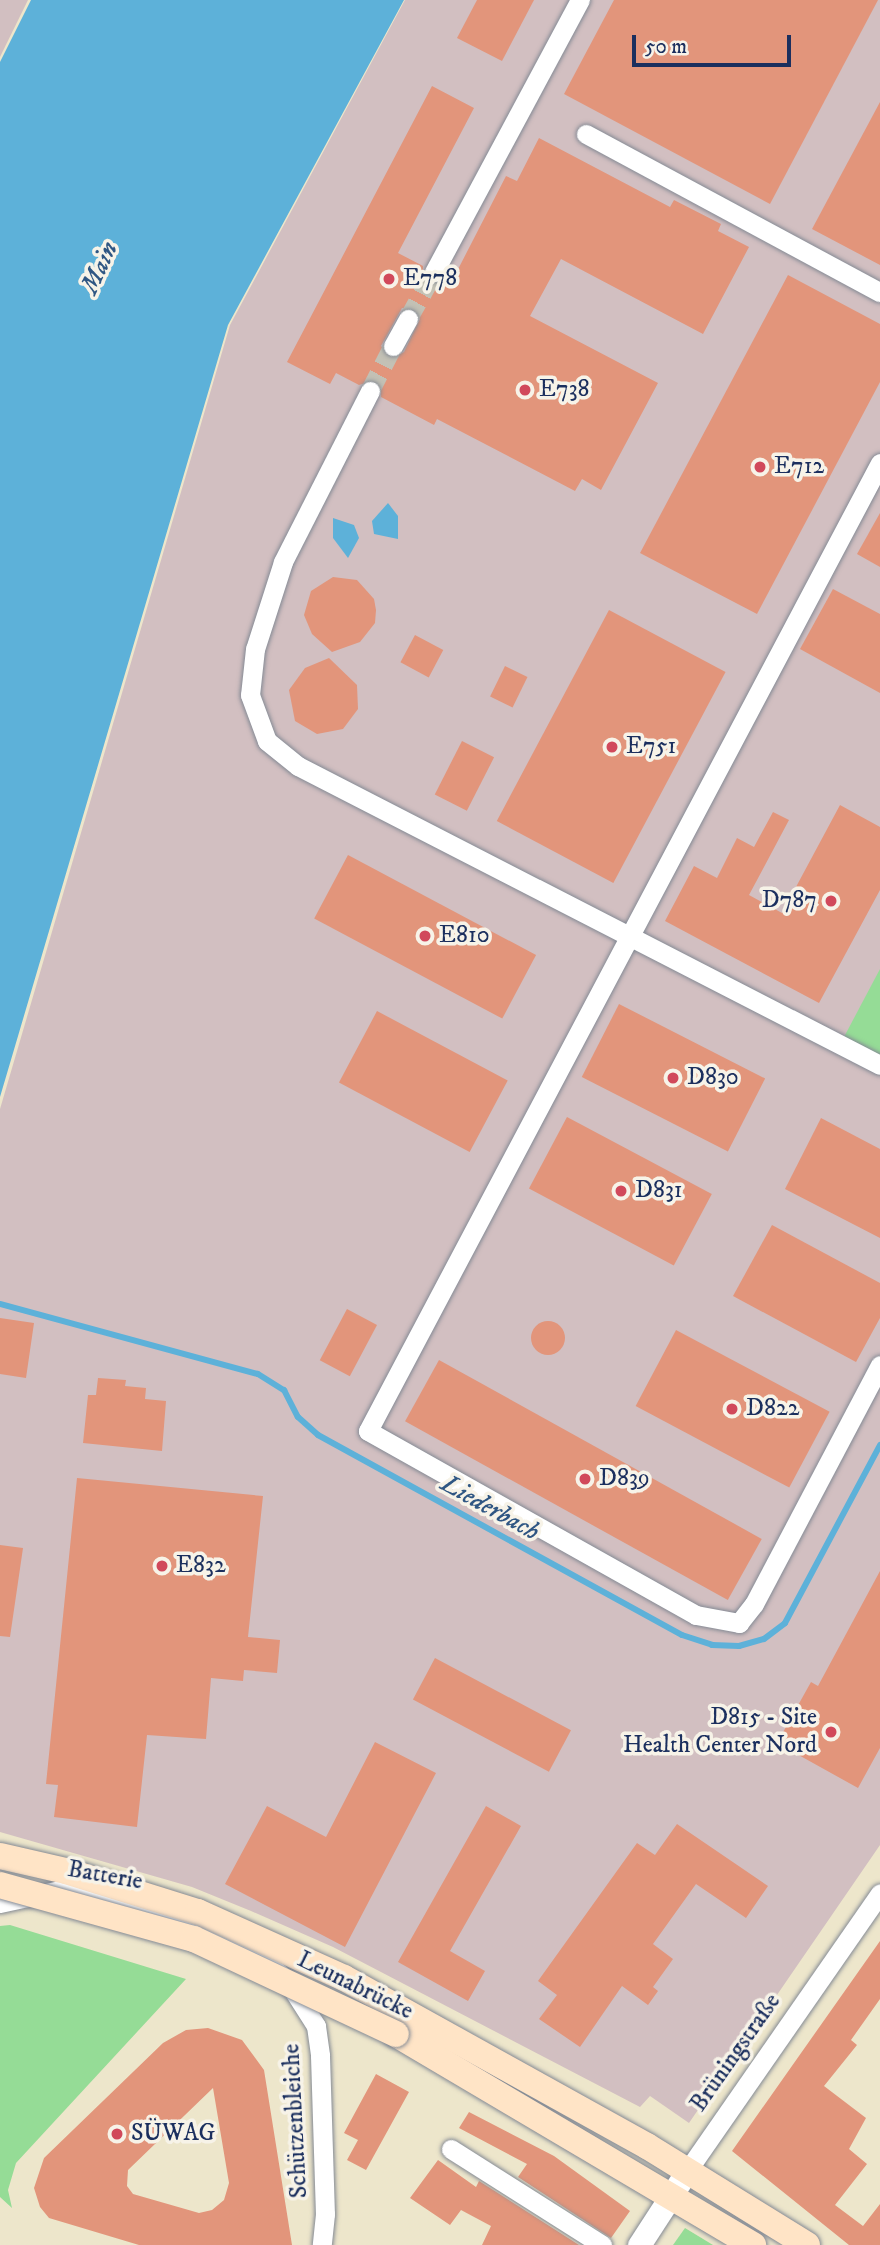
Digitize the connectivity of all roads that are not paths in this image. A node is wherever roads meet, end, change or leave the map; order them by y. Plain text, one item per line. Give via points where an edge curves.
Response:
1 (580, 0) edge
2 (586, 134) dead end
3 (434, 272) tunnel mouth
4 (880, 292) edge
5 (408, 319) tunnel mouth
6 (393, 346) tunnel mouth
7 (370, 391) tunnel mouth
8 (880, 463) edge
9 (631, 934) junction
10 (880, 1065) edge
11 (880, 1365) edge
12 (0, 1856) edge
13 (0, 1885) edge
14 (880, 1893) edge
15 (0, 1903) edge
16 (161, 1912) joint
17 (403, 2023) junction
18 (451, 2149) dead end
19 (687, 2171) junction
20 (671, 2197) junction
21 (321, 2245) edge
22 (603, 2245) edge
23 (639, 2245) edge
24 (753, 2245) edge
25 (807, 2245) edge

1 - 3 street
2 - 4 street
5 - 6 street
7 - 9 street via 283,562 255,649 250,695 254,717 267,741 298,766
8 - 9 street
9 - 10 street
9 - 11 street via 368,1431 696,1615 739,1623 754,1604
12 - 17 main road, Leunabrücke via 66,1871 198,1912
13 - 17 main road, Leunabrücke, bridge via 194,1940
14 - 19 street, Brüningstraße
15 - 16 street, Batterie via 64,1889
16 - 21 street, Schützenbleiche via 245,1945 286,1979 316,2026 325,2214
17 - 19 main road, Leunabrücke
17 - 20 main road, Leunabrücke
18 - 22 street
19 - 20 street, Brüningstraße
19 - 25 main road, Leunabrücke
20 - 23 street, Brüningstraße
20 - 24 main road, Leunabrücke

